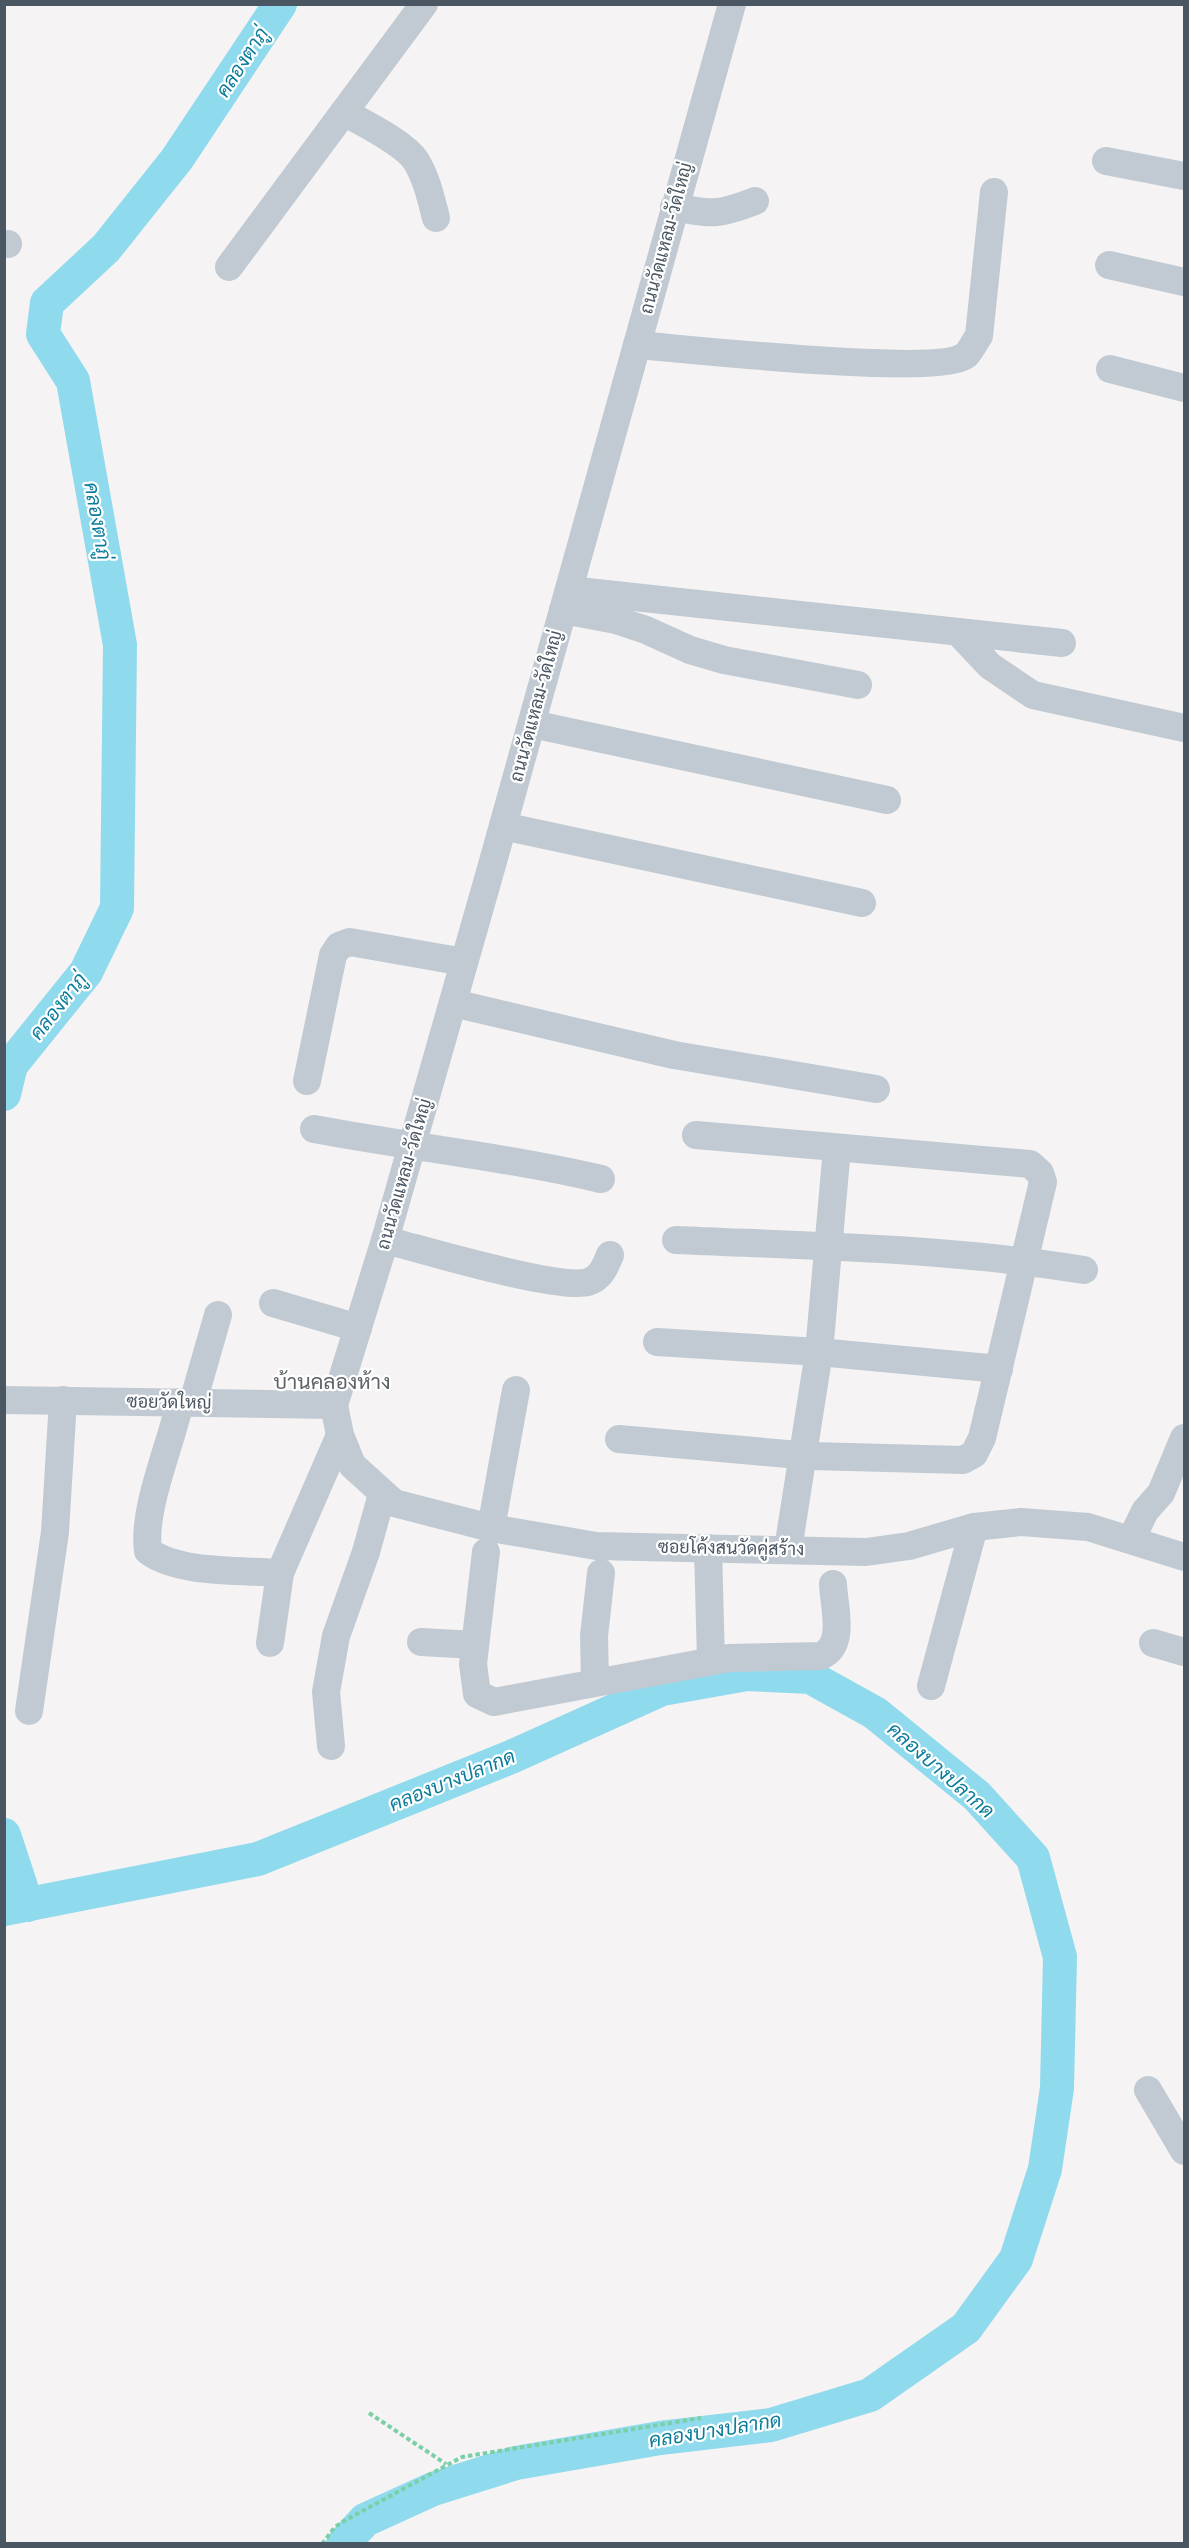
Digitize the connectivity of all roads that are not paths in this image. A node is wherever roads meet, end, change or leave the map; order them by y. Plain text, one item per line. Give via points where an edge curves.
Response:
1 (424, 4) edge
2 (732, 4) edge
3 (344, 111) junction
4 (1106, 162) dead end
5 (1185, 176) edge
6 (994, 192) dead end
7 (755, 201) dead end
8 (674, 207) junction
9 (436, 218) dead end
10 (1109, 265) dead end
11 (229, 267) dead end
12 (1185, 282) edge
13 (637, 345) junction
14 (1110, 369) dead end
15 (1185, 388) edge
16 (566, 600) junction
17 (958, 632) junction
18 (1062, 643) dead end
19 (858, 685) dead end
20 (532, 724) junction
21 (1185, 728) edge
22 (887, 800) dead end
23 (503, 826) junction
24 (862, 903) dead end
25 (464, 962) junction
26 (453, 1003) junction
27 (307, 1081) dead end
28 (876, 1089) dead end
29 (314, 1129) dead end
30 (696, 1135) dead end
31 (412, 1147) junction
32 (837, 1148) junction
33 (602, 1179) dead end
34 (385, 1240) junction
35 (676, 1240) dead end
36 (828, 1247) junction
37 (610, 1255) dead end
38 (1026, 1261) junction
39 (1084, 1270) dead end
40 (273, 1303) dead end
41 (218, 1315) dead end
42 (358, 1328) junction
43 (657, 1342) dead end
44 (819, 1352) junction
45 (999, 1370) junction
46 (516, 1390) dead end
47 (4, 1400) edge
48 (63, 1400) junction
49 (187, 1402) junction
50 (334, 1405) junction
51 (340, 1435) junction
52 (1185, 1438) edge
53 (619, 1439) dead end
54 (806, 1450) junction
55 (382, 1494) junction
56 (974, 1527) junction
57 (488, 1540) junction
58 (1131, 1540) junction
59 (718, 1548) junction
60 (795, 1549) junction
61 (1185, 1557) edge
62 (280, 1573) junction
63 (601, 1573) dead end
64 (833, 1584) dead end
65 (421, 1642) dead end
66 (270, 1643) dead end
67 (1152, 1643) dead end
68 (475, 1645) junction
69 (1185, 1652) edge
70 (720, 1659) junction
71 (595, 1682) junction
72 (931, 1686) dead end
73 (29, 1711) dead end
74 (332, 1746) dead end
75 (1148, 2090) dead end
76 (1185, 2151) edge

1 - 3 street
2 - 8 street, ถนนวัดแหลม-วัดใหญ่
3 - 9 street via 415,159
3 - 11 street
4 - 5 street
6 - 13 street via 979,336 966,355 938,363 877,363
7 - 8 street via 708,215
8 - 13 street, ถนนวัดแหลม-วัดใหญ่
10 - 12 street
13 - 16 street, ถนนวัดแหลม-วัดใหญ่
14 - 15 street
16 - 17 street
16 - 19 street via 724,660
16 - 20 street, ถนนวัดแหลม-วัดใหญ่
17 - 18 street
17 - 21 street via 990,666 1033,695
20 - 22 street
20 - 23 street, ถนนวัดแหลม-วัดใหญ่
23 - 24 street
23 - 25 street, ถนนวัดแหลม-วัดใหญ่
25 - 26 street, ถนนวัดแหลม-วัดใหญ่
25 - 27 street via 350,942 339,946 333,955
26 - 28 street via 674,1056
26 - 31 street, ถนนวัดแหลม-วัดใหญ่
29 - 31 street
30 - 32 street
31 - 33 street via 537,1164
31 - 34 street, ถนนวัดแหลม-วัดใหญ่
32 - 36 street
32 - 38 street via 1030,1164 1043,1182
34 - 37 street via 552,1282 586,1283 600,1275
34 - 42 street, ถนนวัดแหลม-วัดใหญ่
35 - 36 street
36 - 38 street
36 - 44 street
38 - 39 street
38 - 45 street
40 - 42 street
41 - 49 street
42 - 50 street, ถนนวัดแหลม-วัดใหญ่
43 - 44 street
44 - 45 street
44 - 54 street
45 - 54 street via 982,1438 974,1454 963,1460
46 - 57 street
47 - 48 street, ซอยวัดใหญ่
48 - 49 street, ซอยวัดใหญ่
48 - 73 street via 55,1532
49 - 50 street, ซอยวัดใหญ่
49 - 62 street via 155,1491 146,1540 148,1551 158,1558 196,1568
50 - 51 street, ซอยโค้งสนวัดคู่สร้าง
51 - 55 street, ซอยโค้งสนวัดคู่สร้าง via 352,1465
51 - 62 street
52 - 58 street via 1161,1494 1145,1511
53 - 54 street
54 - 60 street
55 - 57 street, ซอยโค้งสนวัดคู่สร้าง via 394,1503
55 - 74 street via 336,1636 326,1692
56 - 58 street, ซอยโค้งสนวัดคู่สร้าง via 1021,1522 1077,1526
56 - 60 street, ซอยโค้งสนวัดคู่สร้าง via 909,1546 866,1552
56 - 72 street
57 - 59 street, ซอยโค้งสนวัดคู่สร้าง
57 - 68 street
58 - 61 street, ซอยโค้งสนวัดคู่สร้าง
59 - 60 street, ซอยโค้งสนวัดคู่สร้าง
59 - 70 street
62 - 66 street
63 - 71 street via 594,1636
64 - 70 street via 837,1641 832,1651 821,1656
65 - 68 street
67 - 69 street
68 - 71 street via 477,1694 483,1699 494,1702
70 - 71 street
75 - 76 street

